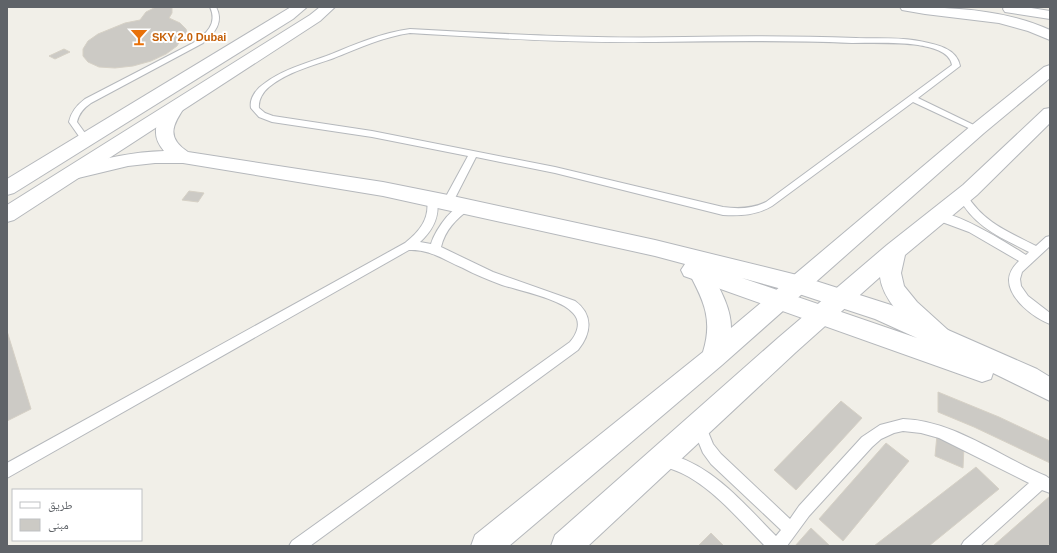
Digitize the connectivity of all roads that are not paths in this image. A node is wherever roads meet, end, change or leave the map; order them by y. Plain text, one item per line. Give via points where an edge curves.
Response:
1 (213, 7) edge
2 (328, 7) edge
3 (344, 7) edge
4 (907, 7) edge
5 (944, 7) edge
6 (989, 7) edge
7 (294, 10) edge
8 (1050, 14) edge
9 (315, 18) junction
10 (1050, 20) edge
11 (1050, 36) edge
12 (1050, 70) edge
13 (913, 99) junction
14 (178, 105) junction
15 (1050, 113) edge
16 (978, 129) junction
17 (86, 140) junction
18 (473, 154) junction
19 (183, 157) junction
20 (74, 173) junction
21 (7, 188) edge
22 (963, 196) junction
23 (440, 200) junction
24 (467, 206) junction
25 (7, 215) edge
26 (938, 216) junction
27 (1050, 240) edge
28 (634, 244) junction
29 (407, 246) junction
30 (435, 249) junction
31 (895, 251) junction
32 (1038, 252) junction
33 (1027, 261) junction
34 (700, 273) junction
35 (798, 284) junction
36 (842, 297) junction
37 (779, 300) junction
38 (821, 315) junction
39 (1050, 319) edge
40 (941, 338) junction
41 (713, 358) junction
42 (1050, 390) edge
43 (699, 425) junction
44 (662, 459) junction
45 (7, 471) edge
46 (1045, 483) edge
47 (791, 530) junction
48 (297, 546) edge
49 (486, 546) edge
50 (566, 546) edge
51 (776, 546) edge
52 (969, 546) edge

1 - 17 lane via 217,18 216,24 196,45 79,108 73,122
2 - 9 street
3 - 9 street
4 - 11 street via 1015,21
5 - 10 street
6 - 8 street
7 - 17 street
9 - 14 street
12 - 16 street
13 - 16 lane
13 - 18 lane via 770,204 746,212 718,210 555,170
13 - 18 lane via 956,66 950,54 918,43 864,40 519,37 410,31 376,39 289,73 263,89 255,100 254,105 259,114 272,119 372,134
14 - 19 street via 167,119 164,134 170,146
14 - 20 street
15 - 22 street
16 - 35 street
17 - 21 street
18 - 23 lane
19 - 20 street via 130,159
19 - 23 street
20 - 25 street
22 - 26 street
22 - 32 lane via 965,204 978,218
23 - 24 street
23 - 29 lane via 426,229
24 - 28 street
24 - 30 lane via 452,216 440,231
26 - 31 street
26 - 33 lane via 978,231
27 - 32 lane
28 - 34 street
28 - 35 street
29 - 30 lane via 417,245
29 - 45 lane
30 - 48 lane via 490,276 570,303 583,319 585,328 582,338 568,351
31 - 36 street
31 - 40 street via 890,274 896,291 911,311
32 - 33 lane
33 - 39 lane via 1016,272 1016,288 1032,308
34 - 37 street
34 - 41 street via 715,301 718,314 720,329
35 - 36 street
35 - 37 street
36 - 38 street
36 - 40 street
37 - 38 street
37 - 41 street
38 - 42 street via 1024,385
38 - 43 street
40 - 42 street via 1028,377
41 - 49 street
43 - 44 street
43 - 47 lane via 705,442 716,459
44 - 50 street
44 - 51 lane via 676,462 704,478
46 - 47 lane via 942,432 906,424 890,426 877,432 867,442 804,511
46 - 52 lane
47 - 51 lane

